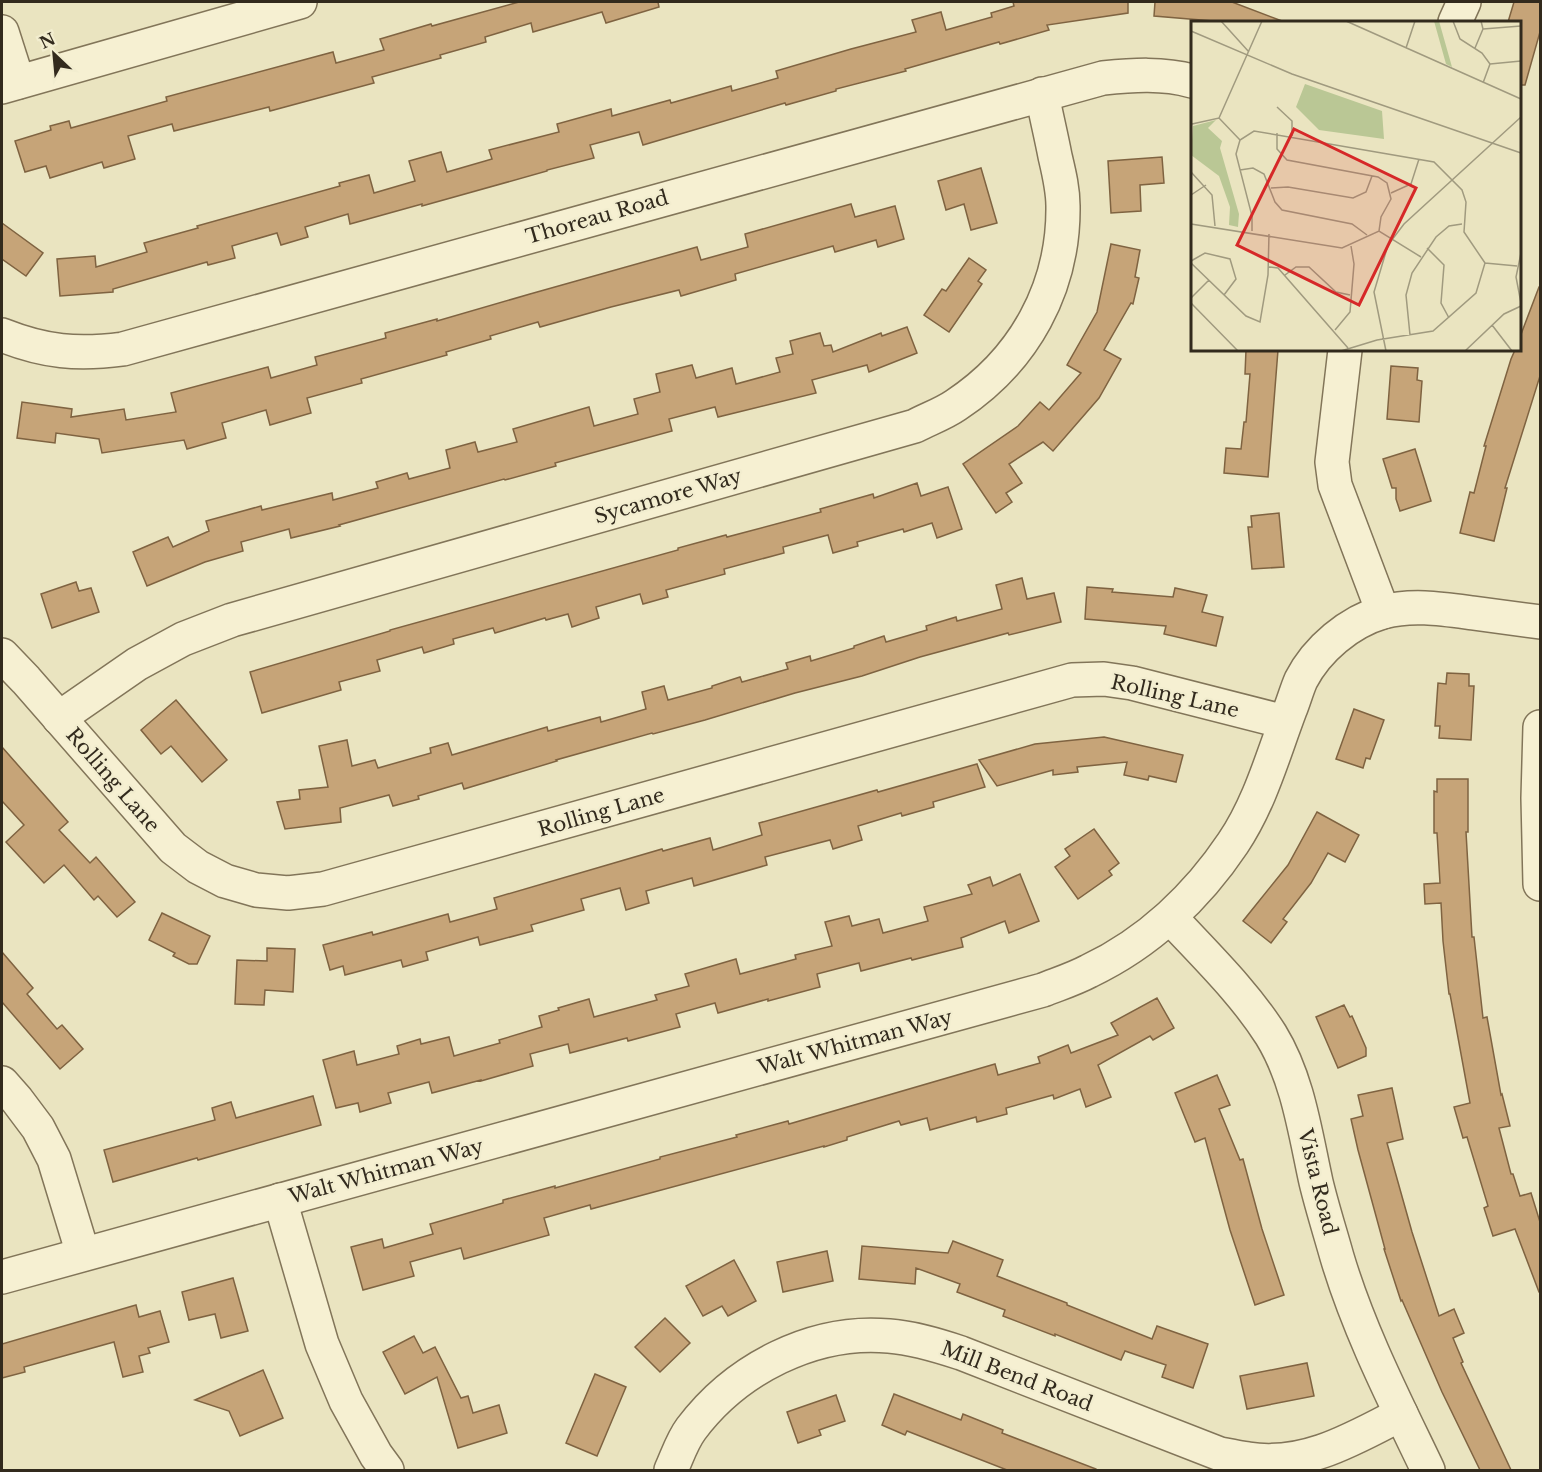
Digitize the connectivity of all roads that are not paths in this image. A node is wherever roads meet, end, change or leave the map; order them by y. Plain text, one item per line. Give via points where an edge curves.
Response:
1 (300, 2) edge
2 (1464, 2) edge
3 (268, 6) edge
4 (1455, 21) edge
5 (2, 32) edge
6 (1191, 81) edge
7 (10, 84) edge
8 (1042, 94) junction
9 (2, 336) edge
10 (1345, 351) edge
11 (1383, 612) junction
12 (1540, 622) edge
13 (2, 655) edge
14 (59, 718) junction
15 (1285, 722) junction
16 (1540, 727) edge
17 (1540, 884) edge
18 (1170, 917) junction
19 (2, 1083) edge
20 (280, 1200) junction
21 (83, 1254) junction
22 (2, 1277) edge
23 (1401, 1414) junction
24 (387, 1470) edge
25 (671, 1470) edge
26 (1428, 1470) edge

1 - 3 street
2 - 4 street
3 - 7 street
5 - 7 street
6 - 8 street, Thoreau Road via 1142,74 1103,78
8 - 9 street, Thoreau Road via 123,349 56,351
8 - 14 street, Sycamore Way via 1063,206 1060,246 1051,285 1016,351 989,380 954,407 915,426 232,620 183,639 137,664
10 - 11 street via 1332,462 1335,485
11 - 12 street, Walt Whitman Way via 1413,607
11 - 15 street, Walt Whitman Way via 1336,637 1318,655 1302,680
13 - 14 street, Rolling Lane
14 - 15 street, Rolling Lane via 172,848 225,881 255,890 288,893 323,889 1072,680 1132,683
15 - 18 street, Walt Whitman Way via 1255,803 1234,842 1204,882
16 - 17 street
18 - 20 street, Walt Whitman Way via 1133,946 1089,971 1043,990
18 - 23 street, Vista Road via 1244,997 1272,1036 1291,1076 1338,1259 1368,1342
19 - 21 street via 38,1128 54,1159
20 - 21 street, Walt Whitman Way
20 - 24 street via 322,1344 345,1401
21 - 22 street, Walt Whitman Way
23 - 25 street, Mill Bend Road via 1315,1454 1283,1460 1250,1460 1220,1454 923,1341 888,1336 848,1337 800,1348 739,1380 689,1431
23 - 26 street, Vista Road

